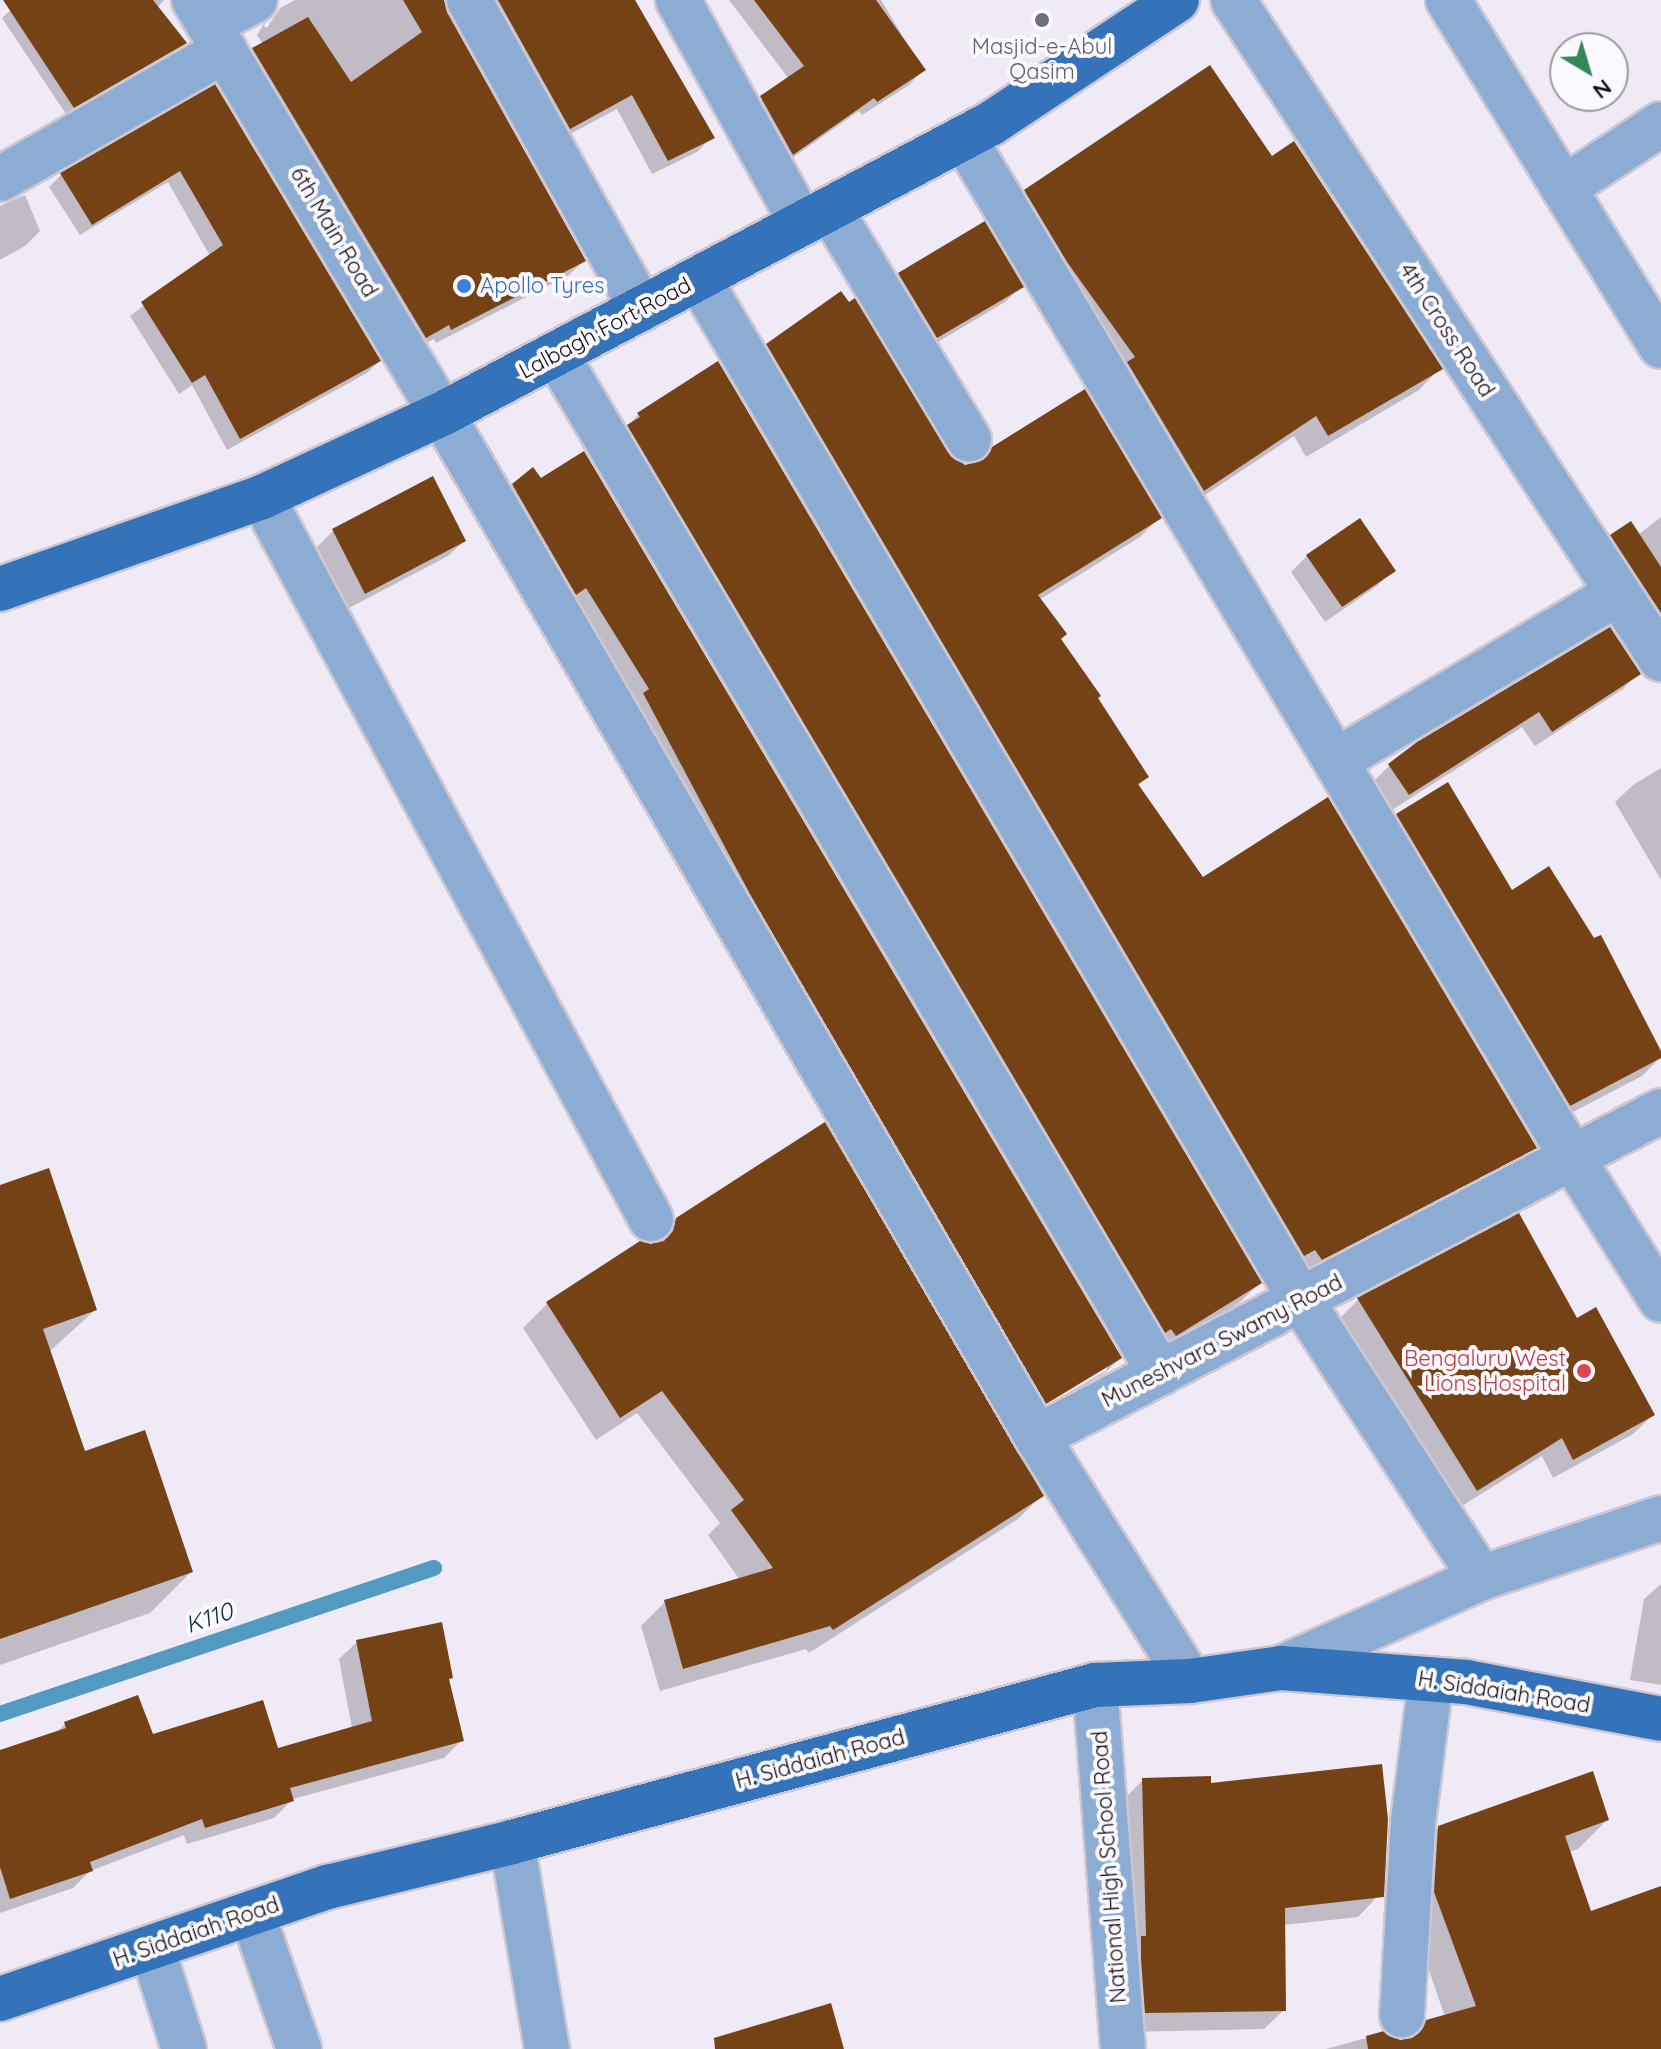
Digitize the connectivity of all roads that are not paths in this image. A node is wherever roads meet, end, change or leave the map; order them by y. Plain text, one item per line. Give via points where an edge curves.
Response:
1 (255, 0) edge
2 (469, 0) edge
3 (678, 0) edge
4 (1177, 0) edge
5 (1233, 0) edge
6 (1448, 0) edge
7 (210, 25) edge
8 (1661, 124) edge
9 (964, 138) junction
10 (0, 179) edge
11 (1564, 188) junction
12 (816, 216) junction
13 (699, 279) junction
14 (642, 309) junction
15 (1661, 346) edge
16 (556, 354) junction
17 (442, 414) junction
18 (969, 439) dead end
19 (262, 497) junction
20 (0, 589) edge
21 (1618, 593) junction
22 (1661, 659) edge
23 (1336, 761) junction
24 (1661, 1111) edge
25 (1573, 1159) junction
26 (651, 1219) dead end
27 (1301, 1300) junction
28 (1661, 1300) edge
29 (1160, 1373) junction
30 (1037, 1437) junction
31 (1661, 1518) edge
32 (1481, 1578) junction
33 (1281, 1668) junction
34 (1431, 1679) junction
35 (1190, 1681) junction
36 (1095, 1685) junction
37 (1661, 1719) edge
38 (512, 1842) junction
39 (252, 1913) junction
40 (152, 1948) junction
41 (0, 1999) edge
42 (1402, 2015) dead end
43 (184, 2049) edge
44 (299, 2049) edge
45 (547, 2049) edge
46 (1123, 2049) edge

1 - 7 street
2 - 14 street
3 - 12 street
4 - 9 main road, Lalbagh Fort Road
5 - 21 street, 4th Cross Road
6 - 11 street
7 - 10 street
7 - 17 street, 6th Main Road
8 - 11 street
9 - 12 main road, Lalbagh Fort Road
9 - 23 street
11 - 15 street
12 - 13 main road, Lalbagh Fort Road
12 - 18 street
13 - 14 main road, Lalbagh Fort Road
13 - 27 street
14 - 16 main road, Lalbagh Fort Road
16 - 17 main road, Lalbagh Fort Road
16 - 29 street
17 - 19 main road, Lalbagh Fort Road
17 - 30 street, 6th Main Road
19 - 20 main road, Lalbagh Fort Road
19 - 26 street
21 - 22 street, 4th Cross Road
21 - 23 street
23 - 25 street
24 - 25 street, Muneshvara Swamy Road
25 - 27 street, Muneshvara Swamy Road
25 - 28 street
27 - 29 street, Muneshvara Swamy Road
27 - 32 street
29 - 30 street, Muneshvara Swamy Road
30 - 35 street
31 - 32 street
32 - 33 street
33 - 34 main road, H. Siddaiah Road
33 - 35 main road, H. Siddaiah Road
34 - 37 main road, H. Siddaiah Road
34 - 42 street via 1413,1822
35 - 36 main road, H. Siddaiah Road
36 - 38 main road, H. Siddaiah Road
36 - 46 street, National High School Road
38 - 39 main road, H. Siddaiah Road via 328,1887
38 - 45 street
39 - 40 main road, H. Siddaiah Road
39 - 44 street
40 - 41 main road, H. Siddaiah Road
40 - 43 street

